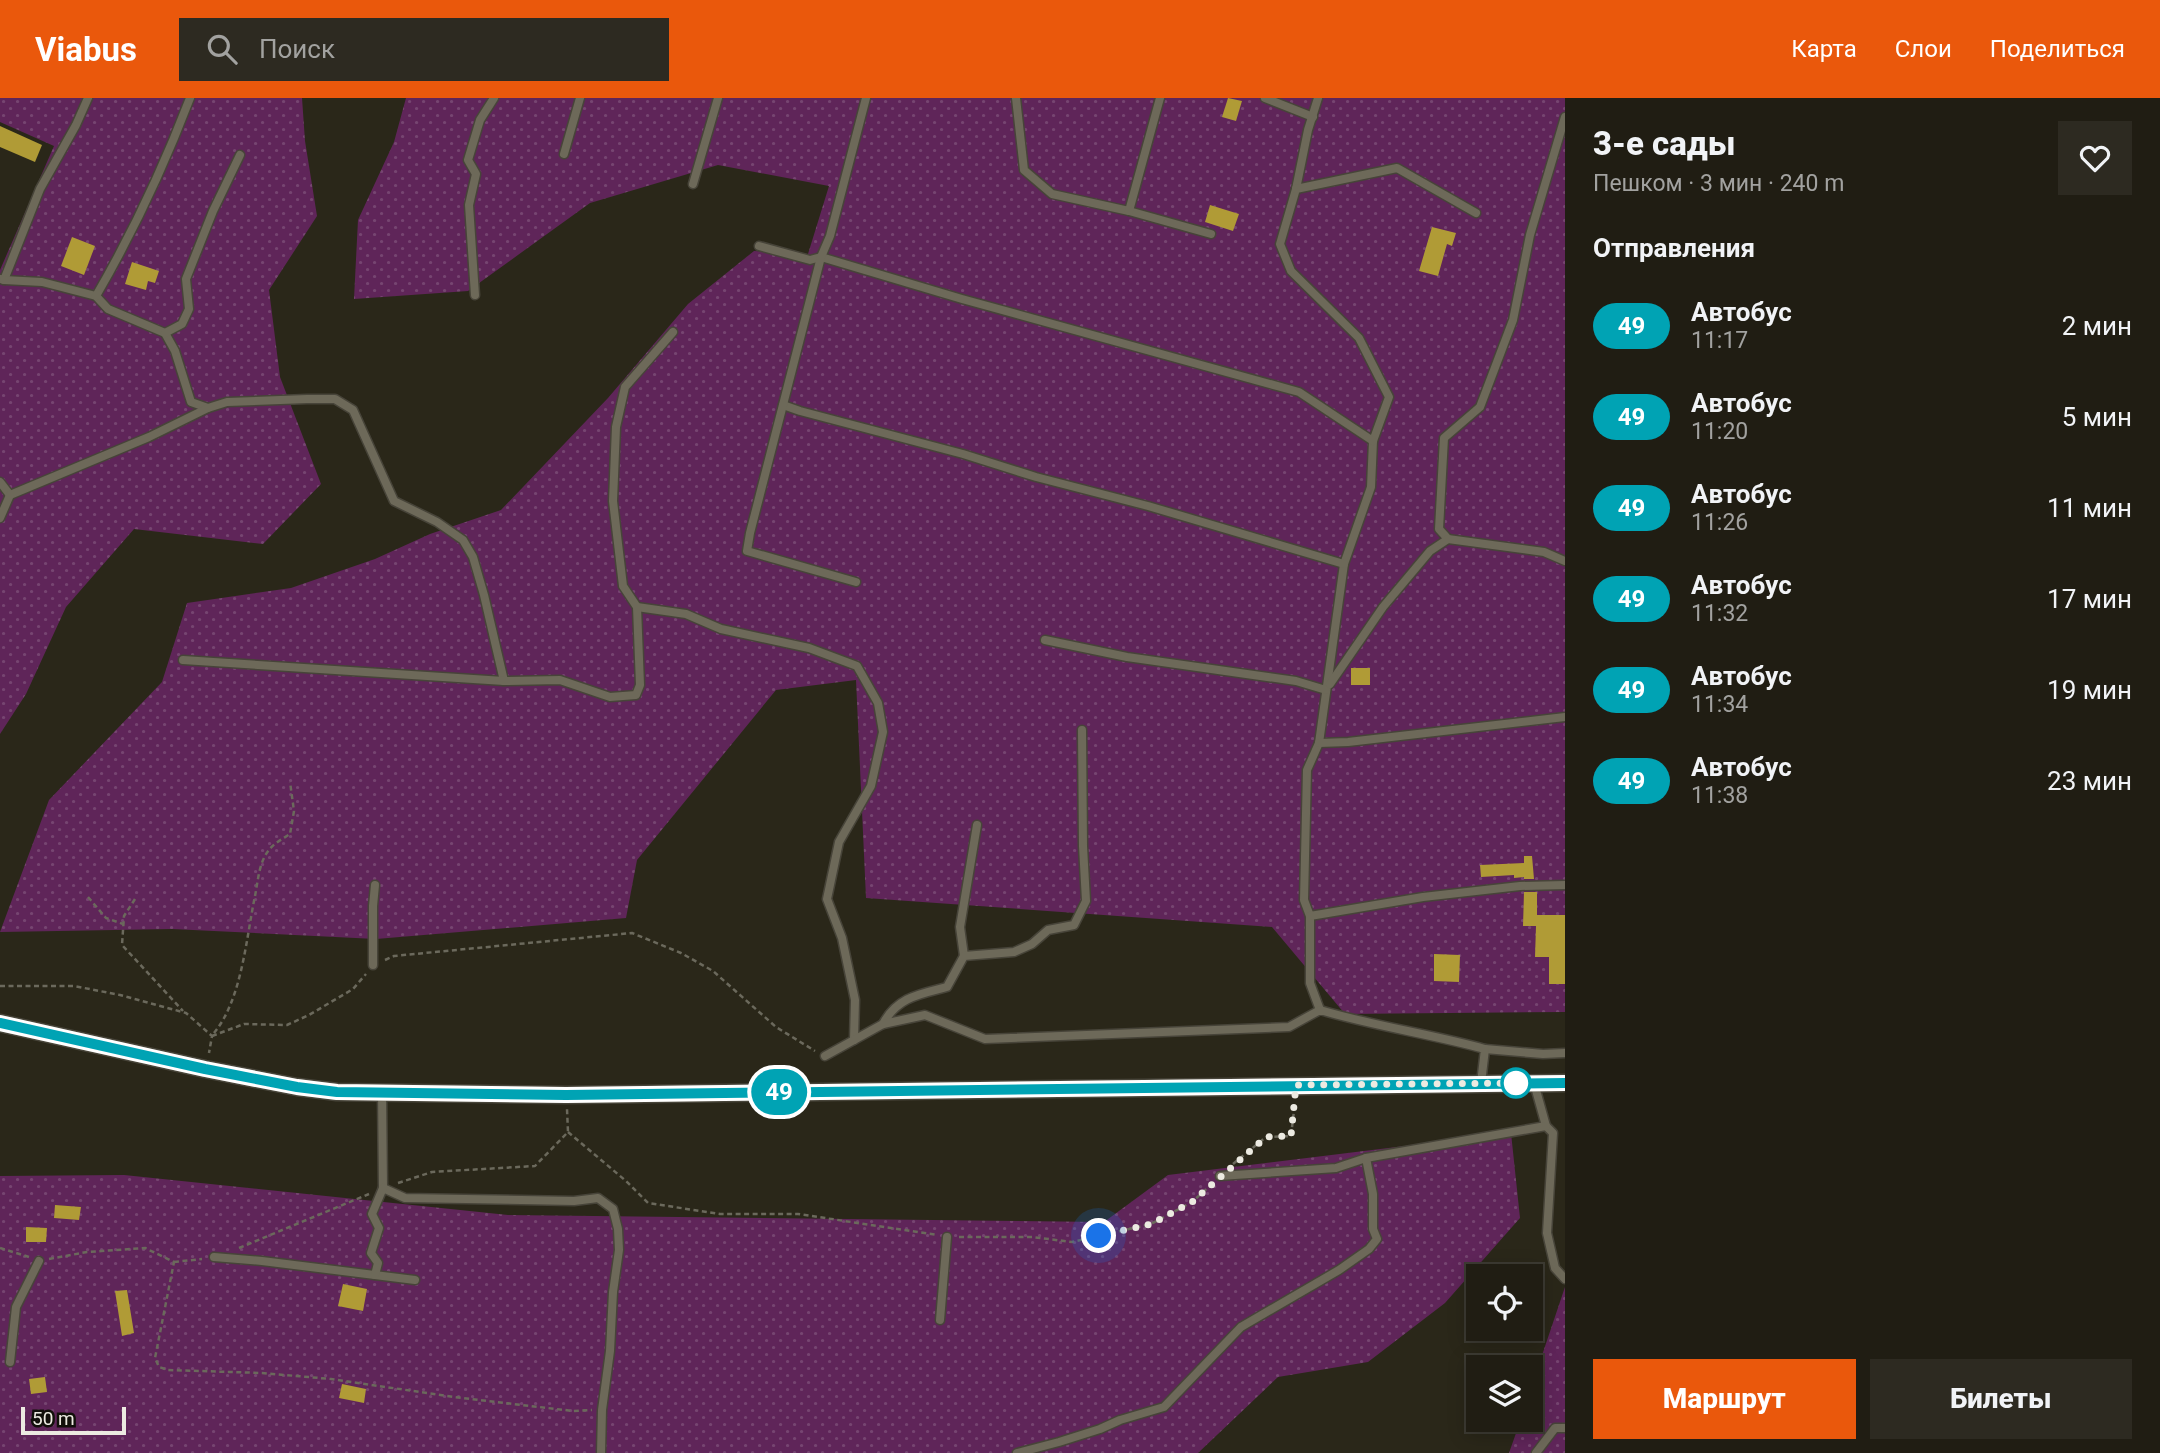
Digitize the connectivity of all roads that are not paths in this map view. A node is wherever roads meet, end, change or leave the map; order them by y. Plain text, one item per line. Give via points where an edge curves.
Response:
1 (89, 98) edge
2 (190, 98) edge
3 (494, 98) edge
4 (580, 98) edge
5 (718, 98) edge
6 (866, 98) edge
7 (1016, 98) edge
8 (1160, 98) edge
9 (1265, 98) edge
10 (1318, 98) edge
11 (1312, 117) junction
12 (1565, 117) edge
13 (564, 154) dead end
14 (240, 155) dead end
15 (693, 184) dead end
16 (1296, 189) junction
17 (1129, 211) junction
18 (1476, 213) dead end
19 (1211, 234) dead end
20 (759, 246) dead end
21 (821, 257) junction
22 (2, 279) edge
23 (475, 295) dead end
24 (96, 296) junction
25 (673, 332) dead end
26 (165, 333) junction
27 (783, 405) junction
28 (208, 408) junction
29 (1373, 441) junction
30 (0, 482) edge
31 (10, 495) junction
32 (0, 518) edge
33 (1448, 539) junction
34 (1564, 557) edge
35 (1344, 564) junction
36 (856, 582) dead end
37 (637, 607) junction
38 (1045, 640) dead end
39 (183, 660) dead end
40 (504, 681) junction
41 (1326, 690) junction
42 (1565, 718) edge
43 (1082, 730) dead end
44 (1319, 743) junction
45 (977, 825) dead end
46 (375, 885) dead end
47 (1565, 885) edge
48 (1310, 916) junction
49 (964, 956) junction
50 (373, 965) road end
51 (1320, 1010) junction
52 (0, 1023) edge
53 (883, 1024) junction
54 (855, 1040) junction
55 (1485, 1049) junction
56 (1565, 1053) edge
57 (825, 1056) road end
58 (1481, 1083) junction
59 (1534, 1083) junction
60 (1565, 1083) edge
61 (382, 1092) junction
62 (1546, 1126) junction
63 (1366, 1158) junction
64 (1220, 1175) road end
65 (383, 1188) junction
66 (947, 1237) road end
67 (214, 1257) dead end
68 (39, 1261) road end
69 (375, 1275) junction
70 (1565, 1279) edge
71 (415, 1280) dead end
72 (940, 1320) dead end
73 (10, 1362) dead end
74 (1565, 1428) edge
75 (600, 1453) edge
76 (1017, 1453) edge
77 (1536, 1453) edge

1 - 22 lane via 40,189
2 - 24 lane via 138,216
3 - 23 lane via 480,120 468,160 476,174 469,205
4 - 13 lane
5 - 15 lane
6 - 21 lane
7 - 17 lane via 1024,170 1052,194
8 - 17 lane
9 - 11 lane
10 - 11 lane
11 - 16 lane
12 - 33 lane via 1530,235 1513,320 1485,395 1480,407 1444,438 1439,529
14 - 26 lane via 186,279 188,309 182,324
16 - 18 lane via 1397,168
16 - 29 lane via 1280,244 1291,271 1359,338 1389,397
17 - 19 lane
20 - 21 lane via 810,260
21 - 27 lane
21 - 29 lane via 1299,392
22 - 24 lane via 42,282
24 - 26 lane via 108,309
25 - 37 lane via 625,387 616,427 613,501 623,586
26 - 28 lane via 191,402
27 - 35 lane
27 - 36 lane via 747,551
28 - 31 lane
28 - 40 lane via 227,402 307,398 335,400 353,410 394,501 463,540 484,595
29 - 35 lane via 1371,487
30 - 31 lane
31 - 32 lane
33 - 34 lane
33 - 41 lane via 1430,551 1383,607
35 - 41 lane
37 - 40 lane via 640,685 636,695 610,697 560,680
37 - 54 lane via 686,614 721,629 809,648 845,661 857,666 878,703 883,732 871,786 839,842 827,900 842,938 855,1000
38 - 41 lane via 1127,657 1296,681
39 - 40 lane
41 - 44 lane
42 - 44 lane
43 - 49 lane via 1086,901 1074,925 1048,930 1014,953
44 - 48 lane via 1307,770 1304,900
45 - 49 lane via 960,927
46 - 50 lane
47 - 48 lane via 1423,897
48 - 51 lane via 1310,983
49 - 53 lane via 947,987 915,995 890,1010
51 - 53 lane via 1289,1027 985,1039 925,1015
51 - 55 lane
52 - 61 street via 297,1087
53 - 54 lane
54 - 57 lane
55 - 56 lane
55 - 58 lane
58 - 59 street
58 - 61 street via 566,1095
59 - 60 street
59 - 62 lane
61 - 65 lane
62 - 63 lane
62 - 70 lane via 1553,1133 1547,1233 1555,1268
63 - 64 lane via 1336,1168
63 - 76 lane via 1377,1239 1369,1249 1241,1327 1164,1407
65 - 69 lane via 372,1214 379,1228 371,1254 378,1263
65 - 75 lane via 405,1198 598,1198 613,1209 619,1250
66 - 72 lane
67 - 69 lane
68 - 73 lane via 16,1307
69 - 71 lane
74 - 77 lane via 1555,1428

